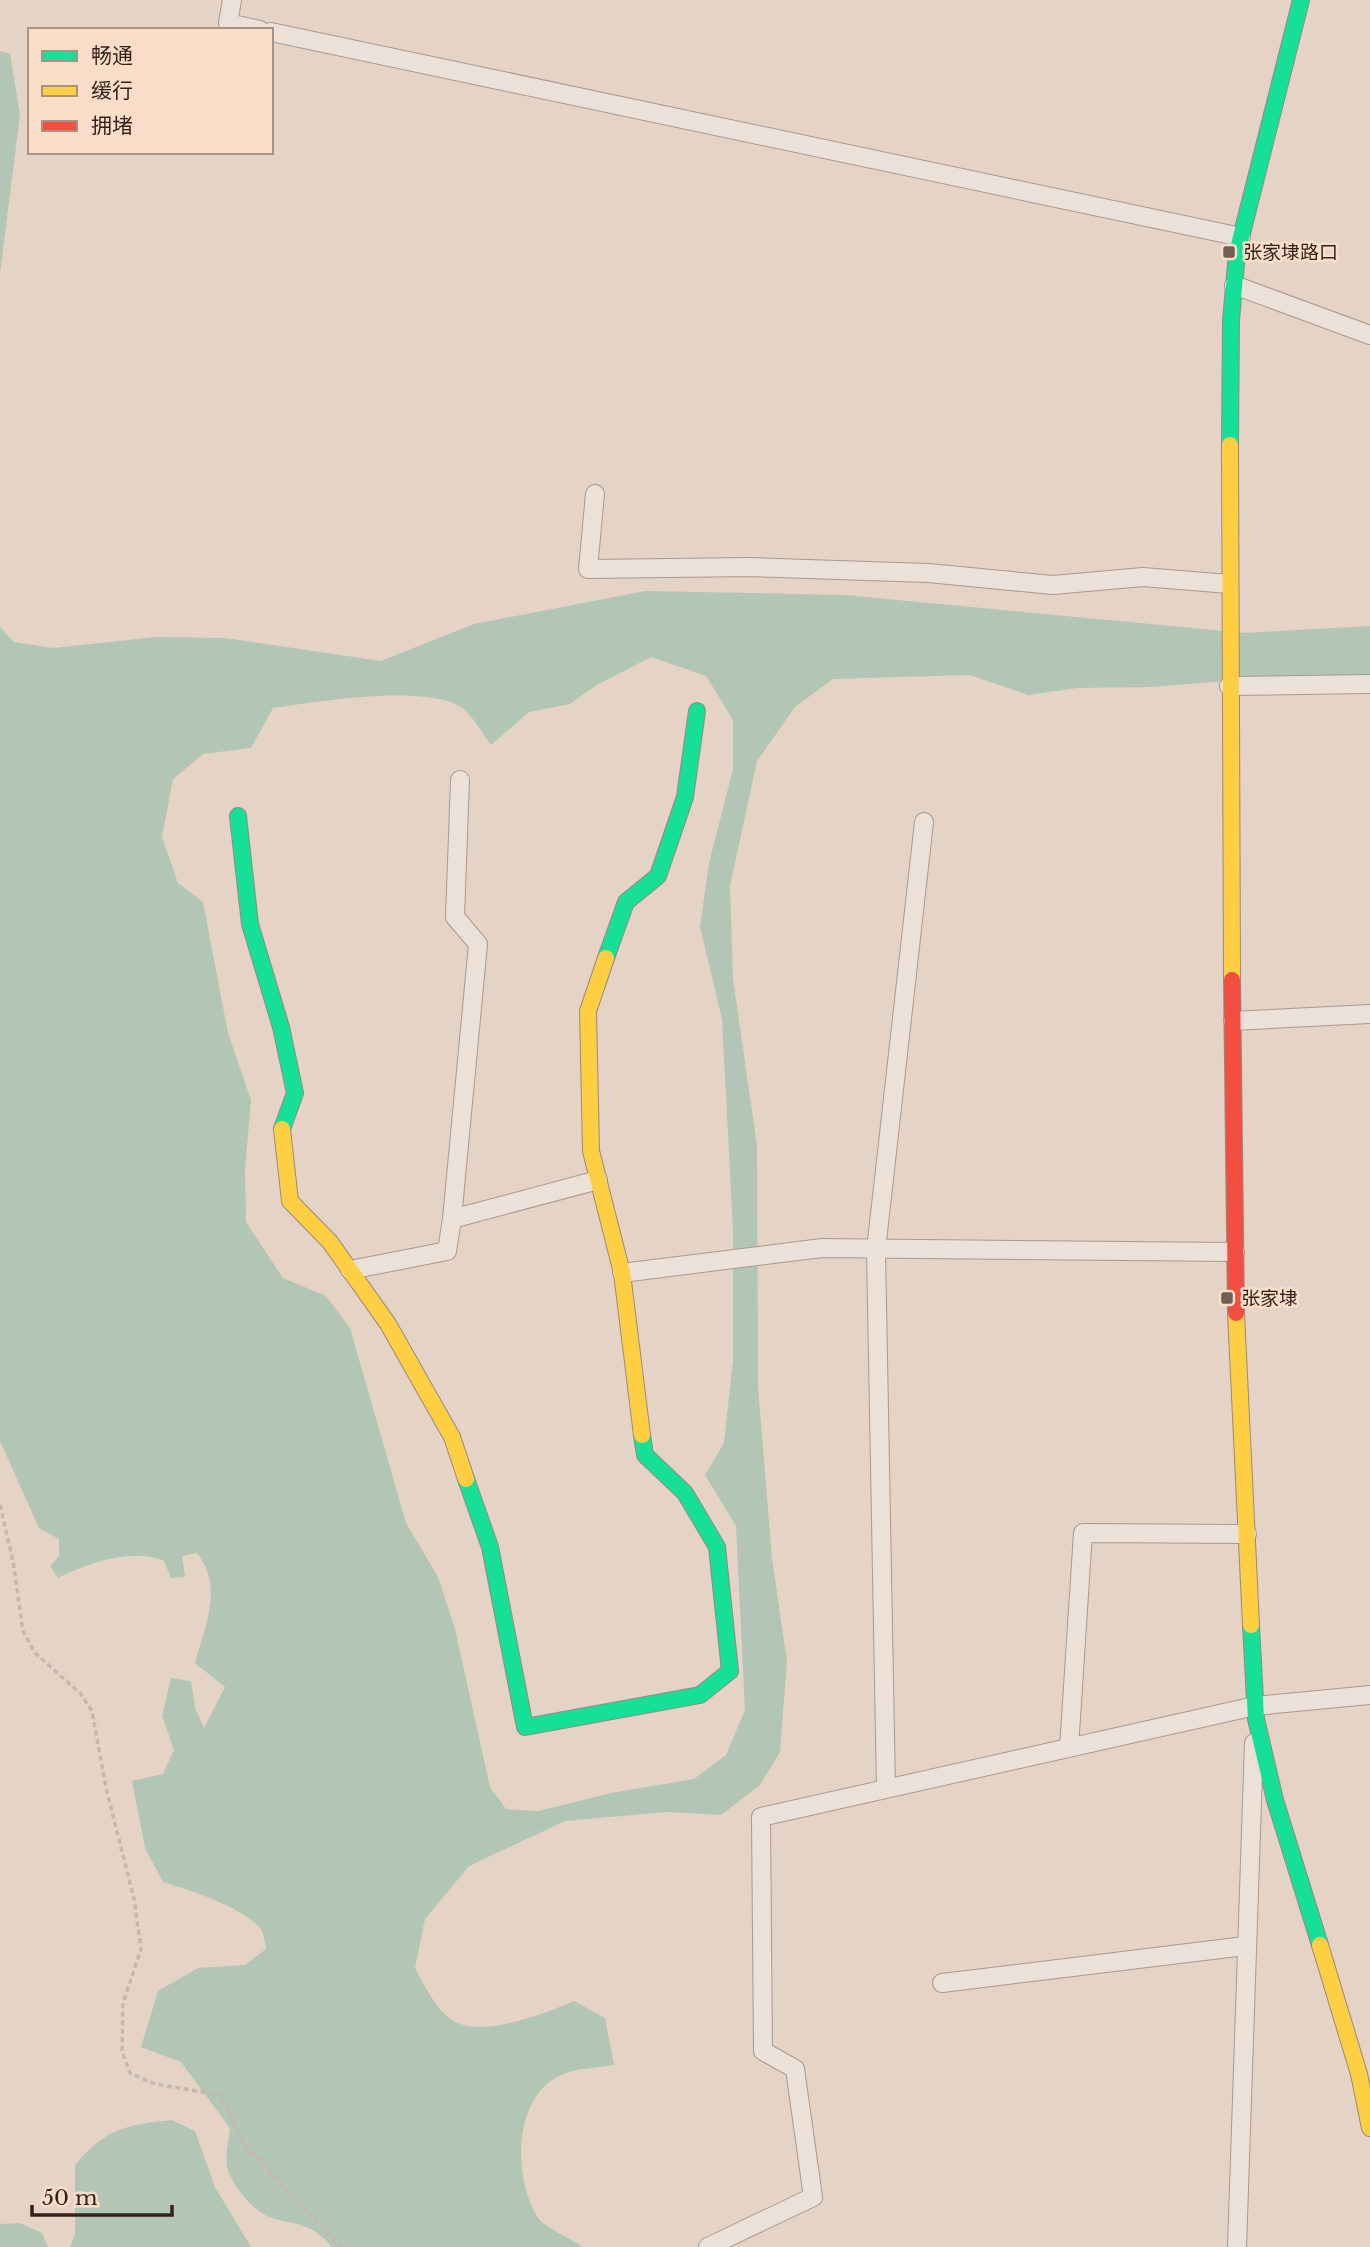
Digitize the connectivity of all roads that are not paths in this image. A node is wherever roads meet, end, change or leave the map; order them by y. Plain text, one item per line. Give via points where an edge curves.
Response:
1 (232, 0) edge
2 (1301, 0) edge
3 (251, 28) edge
4 (273, 32) edge
5 (1241, 237) junction
6 (1234, 285) junction
7 (1370, 335) edge
8 (595, 494) dead end
9 (1229, 583) junction
10 (1370, 684) edge
11 (1229, 686) junction
12 (697, 711) dead end
13 (460, 780) dead end
14 (238, 816) dead end
15 (924, 822) dead end
16 (1370, 1014) edge
17 (1233, 1021) junction
18 (598, 1180) junction
19 (452, 1219) junction
20 (876, 1250) junction
21 (1235, 1252) junction
22 (350, 1270) junction
23 (622, 1273) junction
24 (1247, 1534) junction
25 (1370, 1695) edge
26 (1255, 1712) junction
27 (1069, 1748) junction
28 (886, 1789) junction
29 (1245, 1946) junction
30 (942, 1983) dead end
31 (1370, 2128) edge
32 (708, 2247) edge
33 (1237, 2247) edge

1 - 3 street via 228,23
2 - 5 street
4 - 5 street
5 - 6 street
6 - 7 street
6 - 9 street
8 - 9 street via 588,569 750,567 928,573 1053,585 1143,577
9 - 11 street
10 - 11 street
11 - 17 street
12 - 18 street via 685,797 658,876 626,902 588,1011 591,1151
13 - 19 street via 455,917 478,944
14 - 22 street via 250,924 295,1093 281,1133 290,1201
15 - 20 street
16 - 17 street
17 - 21 street
18 - 19 street
18 - 23 street
19 - 22 street via 447,1251
20 - 21 street
20 - 23 street via 822,1248
20 - 28 street
21 - 24 street
22 - 23 street via 388,1324 452,1437 490,1547 525,1727 700,1695 730,1671 717,1546 685,1493 645,1455
24 - 26 street
24 - 27 street via 1083,1533
25 - 26 street
26 - 27 street
26 - 29 street
26 - 31 street via 1275,1800 1359,2074
27 - 28 street
28 - 32 street via 761,1816 763,2051 795,2070 813,2197
29 - 30 street
29 - 33 street

